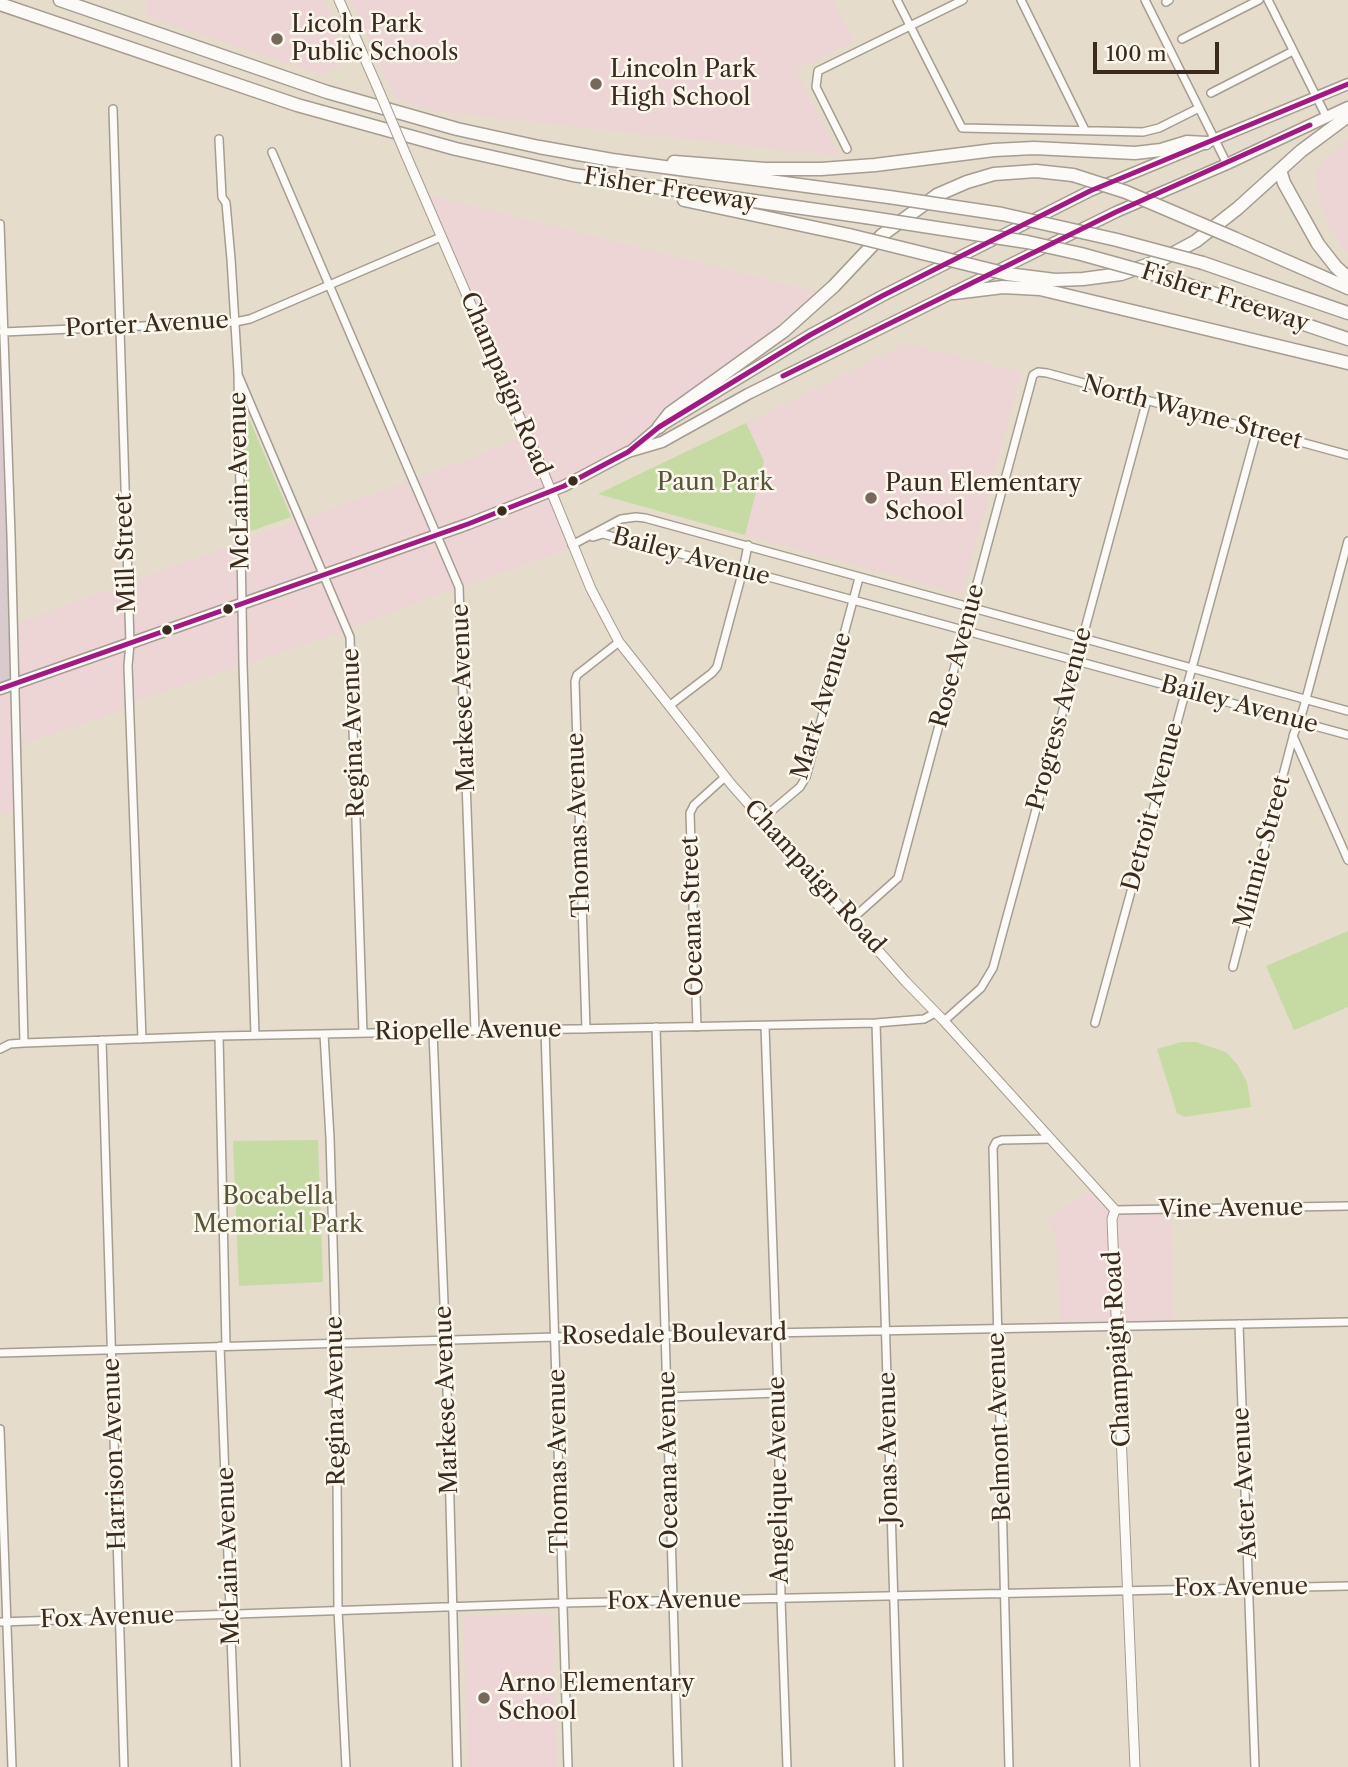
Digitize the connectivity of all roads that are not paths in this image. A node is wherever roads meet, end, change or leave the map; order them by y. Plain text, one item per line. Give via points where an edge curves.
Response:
1 (60, 0) edge
2 (75, 0) edge
3 (339, 0) edge
4 (897, 0) edge
5 (964, 0) edge
6 (1021, 0) edge
7 (1145, 0) edge
8 (1259, 0) edge
9 (1268, 0) edge
10 (0, 6) edge
11 (96, 12) junction
12 (910, 27) junction
13 (1182, 39) dead end
14 (1293, 51) junction
15 (1348, 84) edge
16 (1211, 93) dead end
17 (1317, 98) junction
18 (1348, 107) edge
19 (113, 108) dead end
20 (1199, 108) junction
21 (1348, 116) edge
22 (1327, 118) junction
23 (1086, 130) junction
24 (219, 139) dead end
25 (1210, 141) junction
26 (846, 149) dead end
27 (272, 152) dead end
28 (1227, 164) junction
29 (657, 166) junction
30 (1280, 170) junction
31 (645, 186) junction
32 (0, 224) edge
33 (441, 237) junction
34 (1348, 278) edge
35 (330, 284) junction
36 (1348, 288) edge
37 (954, 292) junction
38 (1348, 313) edge
39 (235, 322) junction
40 (120, 327) junction
41 (3, 332) junction
42 (1348, 339) edge
43 (1348, 363) edge
44 (238, 373) junction
45 (1036, 373) joint
46 (1147, 400) junction
47 (659, 427) junction
48 (1257, 430) junction
49 (628, 452) junction
50 (1348, 455) edge
51 (551, 492) junction
52 (438, 534) junction
53 (1348, 541) edge
54 (572, 545) junction
55 (748, 545) junction
56 (743, 570) junction
57 (325, 573) junction
58 (859, 578) junction
59 (853, 600) junction
60 (243, 602) junction
61 (971, 608) junction
62 (965, 630) junction
63 (1082, 638) junction
64 (619, 642) junction
65 (130, 643) junction
66 (1076, 661) junction
67 (1191, 667) junction
68 (15, 684) junction
69 (0, 689) edge
70 (1185, 690) junction
71 (1306, 699) junction
72 (669, 706) junction
73 (1348, 710) edge
74 (1299, 721) junction
75 (1348, 735) edge
76 (1293, 736) junction
77 (725, 777) junction
78 (762, 819) junction
79 (1348, 860) edge
80 (851, 920) junction
81 (1233, 967) dead end
82 (935, 1013) junction
83 (944, 1021) junction
84 (876, 1023) junction
85 (1095, 1023) dead end
86 (765, 1026) junction
87 (656, 1027) junction
88 (697, 1027) junction
89 (545, 1029) junction
90 (586, 1029) junction
91 (475, 1031) junction
92 (433, 1032) junction
93 (363, 1033) junction
94 (324, 1034) junction
95 (255, 1035) junction
96 (219, 1036) junction
97 (142, 1039) junction
98 (102, 1040) junction
99 (24, 1043) junction
100 (0, 1049) edge
101 (1051, 1139) junction
102 (1348, 1206) edge
103 (1115, 1210) junction
104 (1348, 1322) edge
105 (1239, 1324) junction
106 (1117, 1326) junction
107 (997, 1329) junction
108 (887, 1331) junction
109 (776, 1334) junction
110 (666, 1335) junction
111 (556, 1337) junction
112 (445, 1340) junction
113 (336, 1343) junction
114 (223, 1346) junction
115 (112, 1350) junction
116 (0, 1353) edge
117 (778, 1393) junction
118 (668, 1397) junction
119 (0, 1429) edge
120 (1348, 1586) edge
121 (1250, 1588) junction
122 (1129, 1591) junction
123 (1004, 1594) junction
124 (893, 1596) junction
125 (781, 1599) junction
126 (673, 1601) junction
127 (562, 1603) junction
128 (452, 1607) junction
129 (338, 1610) junction
130 (232, 1613) junction
131 (120, 1617) junction
132 (4, 1621) edge
133 (12, 1767) edge
134 (124, 1767) edge
135 (236, 1767) edge
136 (346, 1767) edge
137 (457, 1767) edge
138 (568, 1767) edge
139 (678, 1767) edge
140 (787, 1767) edge
141 (899, 1767) edge
142 (1009, 1767) edge
143 (1135, 1767) edge
144 (1255, 1767) edge

1 - 11 highway, Fisher Freeway
2 - 11 highway
3 - 33 street, Champaign Road, bridge
4 - 12 street
5 - 12 street
6 - 23 street
7 - 20 street
8 - 13 street
9 - 14 street
10 - 31 highway, Fisher Freeway via 355,122 538,168
11 - 29 highway, Fisher Freeway via 327,92 418,118 539,147
12 - 23 street via 962,128
12 - 26 street via 818,71 816,87
14 - 16 street
14 - 17 street
15 - 17 main road
17 - 22 street
17 - 25 main road
18 - 22 main road
19 - 40 street, Mill Street
20 - 23 street via 1150,131
20 - 25 street
21 - 30 highway
22 - 28 main road
24 - 39 street, McLain Avenue
25 - 28 street
25 - 29 highway via 1135,153 994,150 821,169 682,162
25 - 47 main road via 1090,191 882,296
27 - 35 street, Markese Avenue
28 - 37 main road via 1116,212
29 - 38 highway, Fisher Freeway, bridge via 1002,214 1203,263
30 - 31 highway, bridge via 1196,241 1121,274 1083,279 1007,274 664,196
30 - 34 highway via 1318,244
31 - 42 highway, Fisher Freeway, bridge via 1027,242 1171,279
32 - 41 street
33 - 35 street, Porter Avenue
33 - 51 street, Champaign Road
35 - 39 street, Porter Avenue
35 - 52 street, Markese Avenue
36 - 47 highway, bridge via 1126,192 1073,175 1036,171 994,174 937,195 882,235 784,331 670,413
37 - 43 highway via 1040,289
37 - 49 main road via 662,442
39 - 40 street, Porter Avenue
39 - 44 street, McLain Avenue
40 - 41 street, Porter Avenue
40 - 65 street, Mill Street
41 - 68 street
44 - 57 street, Regina Avenue
44 - 60 street, McLain Avenue
45 - 46 street, North Wayne Street
45 - 61 street, Rose Avenue
46 - 48 street, North Wayne Street
46 - 63 street, Progress Avenue
47 - 49 main road
48 - 50 street, North Wayne Street
48 - 67 street, Detroit Avenue
49 - 51 main road
51 - 52 main road
51 - 54 street, Champaign Road
52 - 57 main road
52 - 91 street, Markese Avenue via 461,596
53 - 71 street, Minnie Street
54 - 55 street, Bailey Avenue via 607,525 636,517
54 - 56 street, Bailey Avenue via 603,534
54 - 64 street, Champaign Road
55 - 56 street
55 - 58 street, Bailey Avenue
56 - 59 street, Bailey Avenue
56 - 72 street via 717,667
57 - 60 main road
57 - 93 street, Regina Avenue via 350,637
58 - 59 street, Mark Avenue
58 - 61 street, Bailey Avenue
59 - 62 street, Bailey Avenue
59 - 78 street, Mark Avenue via 806,777
60 - 65 main road
60 - 95 street, McLain Avenue
61 - 62 street, Rose Avenue
61 - 63 street, Bailey Avenue
62 - 66 street, Bailey Avenue
62 - 80 street, Rose Avenue via 898,878
63 - 66 street, Progress Avenue
63 - 67 street, Bailey Avenue
64 - 72 street, Champaign Road
64 - 90 street, Thomas Avenue via 575,681
65 - 68 main road
65 - 97 street, Mill Street
66 - 70 street, Bailey Avenue
66 - 83 street, Progress Avenue via 993,968 981,988
67 - 70 street, Detroit Avenue
67 - 71 street, Bailey Avenue
68 - 69 main road
68 - 99 street
70 - 74 street, Bailey Avenue
70 - 85 street, Detroit Avenue
71 - 73 street, Bailey Avenue
71 - 74 street, Minnie Street
72 - 77 street, Champaign Road
74 - 75 street, Bailey Avenue
74 - 76 street, Minnie Street
76 - 79 street
76 - 81 street, Minnie Street
77 - 78 street, Champaign Road
77 - 88 street, Oceana Street via 690,813
78 - 80 street, Champaign Road
80 - 82 street, Champaign Road
82 - 83 street, Champaign Road
82 - 84 street, Riopelle Avenue via 924,1019
83 - 101 street, Champaign Road
84 - 86 street, Riopelle Avenue
84 - 108 street, Jonas Avenue
86 - 88 street, Riopelle Avenue
86 - 109 street, Angelique Avenue
87 - 88 street, Riopelle Avenue
87 - 90 street, Riopelle Avenue
87 - 110 street, Oceana Avenue
89 - 90 street, Riopelle Avenue
89 - 91 street, Riopelle Avenue
89 - 111 street, Thomas Avenue
91 - 92 street, Riopelle Avenue
92 - 93 street, Riopelle Avenue
92 - 112 street, Markese Avenue
93 - 94 street, Riopelle Avenue
94 - 95 street, Riopelle Avenue
94 - 113 street, Regina Avenue
95 - 96 street, Riopelle Avenue
96 - 97 street, Riopelle Avenue
96 - 114 street, McLain Avenue
97 - 98 street, Riopelle Avenue
98 - 99 street, Riopelle Avenue
98 - 115 street, Harrison Avenue
99 - 100 street, Riopelle Avenue
101 - 103 street, Champaign Road
101 - 107 street, Belmont Avenue via 1002,1140 993,1148
102 - 103 street, Vine Avenue
103 - 106 street, Champaign Road
104 - 105 street, Rosedale Boulevard
105 - 106 street, Rosedale Boulevard
105 - 121 street, Aster Avenue
106 - 107 street, Rosedale Boulevard
106 - 122 street, Champaign Road
107 - 108 street, Rosedale Boulevard
107 - 123 street, Belmont Avenue
108 - 109 street, Rosedale Boulevard
108 - 124 street, Jonas Avenue
109 - 110 street, Rosedale Boulevard
109 - 117 street, Angelique Avenue
110 - 111 street, Rosedale Boulevard
110 - 118 street, Oceana Avenue
111 - 112 street, Rosedale Boulevard
111 - 127 street, Thomas Avenue
112 - 113 street, Rosedale Boulevard
112 - 128 street, Markese Avenue
113 - 114 street, Rosedale Boulevard
113 - 129 street, Regina Avenue
114 - 115 street, Rosedale Boulevard
114 - 130 street, McLain Avenue
115 - 116 street, Rosedale Boulevard
115 - 131 street, Harrison Avenue
117 - 118 street
117 - 125 street, Angelique Avenue
118 - 126 street, Oceana Avenue
119 - 132 street
120 - 121 street, Fox Avenue
121 - 122 street, Fox Avenue
121 - 144 street, Aster Avenue
122 - 123 street, Fox Avenue
122 - 143 street, Champaign Road
123 - 124 street, Fox Avenue
123 - 142 street, Belmont Avenue
124 - 125 street, Fox Avenue
124 - 141 street, Jonas Avenue
125 - 126 street, Fox Avenue
125 - 140 street, Angelique Avenue
126 - 127 street, Fox Avenue
126 - 139 street, Oceana Avenue
127 - 128 street, Fox Avenue
127 - 138 street, Thomas Avenue
128 - 129 street, Fox Avenue
128 - 137 street, Markese Avenue
129 - 130 street, Fox Avenue
129 - 136 street, Regina Avenue
130 - 131 street, Fox Avenue
130 - 135 street, McLain Avenue
131 - 132 street, Fox Avenue
131 - 134 street, Harrison Avenue
132 - 133 street

